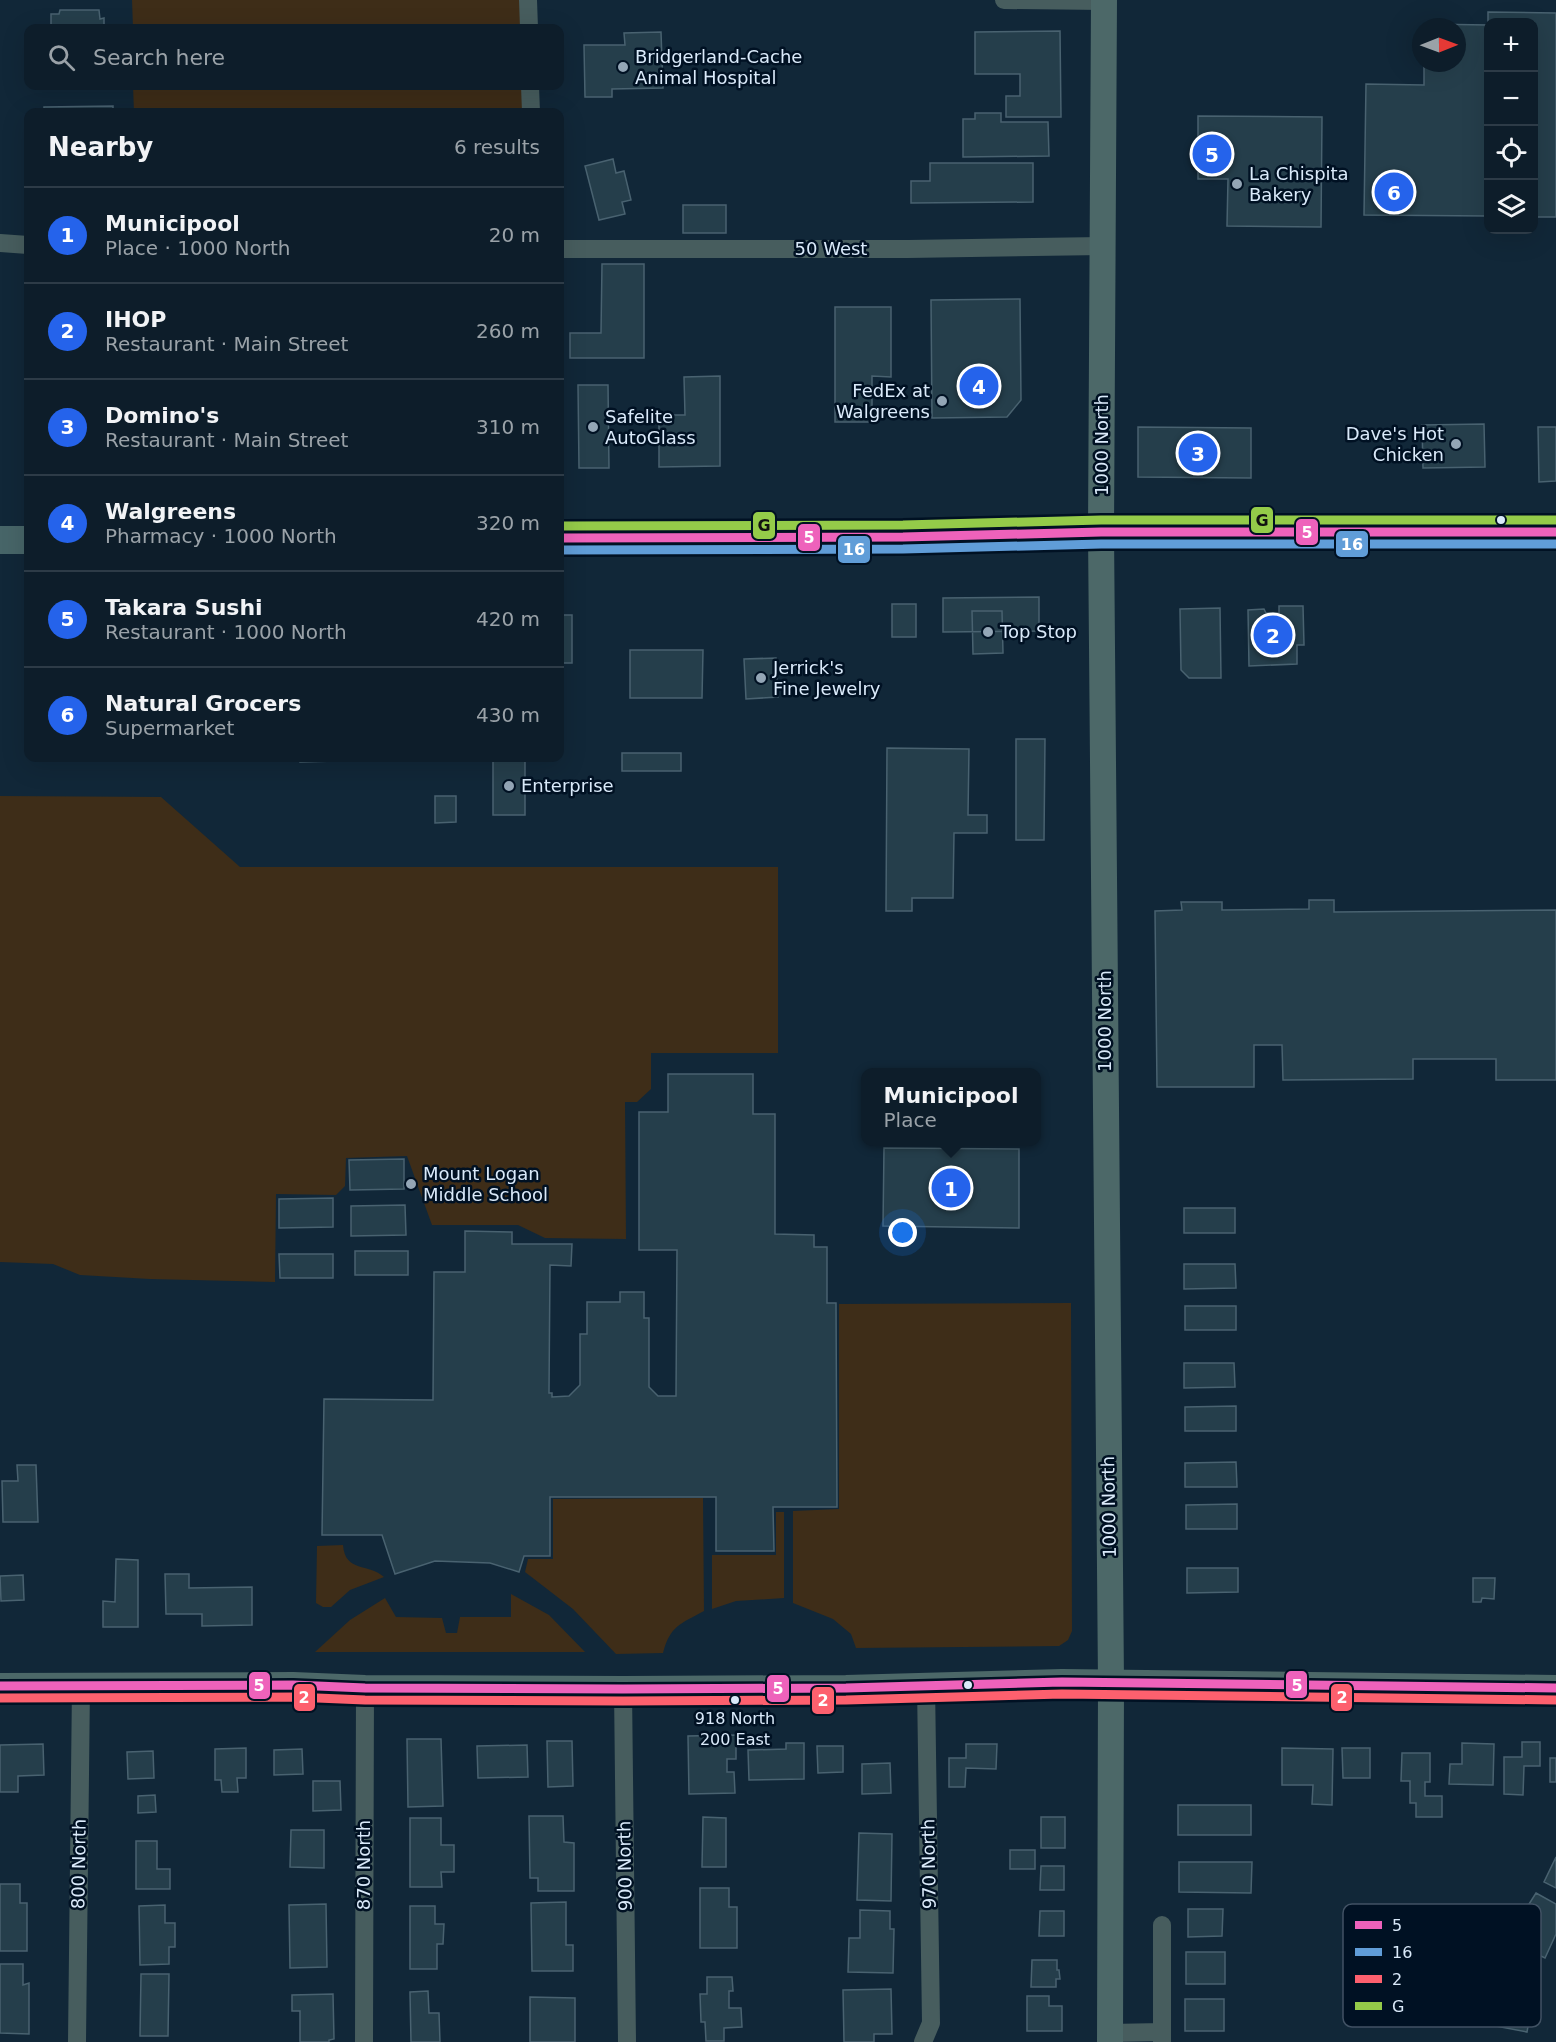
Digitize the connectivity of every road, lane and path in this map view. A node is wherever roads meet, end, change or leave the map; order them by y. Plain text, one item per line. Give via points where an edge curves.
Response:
1 (528, 0) edge
2 (1004, 0) edge
3 (1104, 1) edge
4 (529, 24) edge
5 (530, 90) edge
6 (531, 108) edge
7 (0, 243) edge
8 (24, 245) edge
9 (1103, 246) junction
10 (564, 249) edge
11 (1101, 532) junction
12 (1556, 532) edge
13 (564, 538) edge
14 (0, 540) edge
15 (24, 540) edge
16 (1111, 1683) junction
17 (81, 1685) junction
18 (926, 1685) junction
19 (0, 1686) edge
20 (365, 1688) junction
21 (1556, 1688) edge
22 (623, 1689) junction
23 (1162, 1925) dead end
24 (1110, 2037) edge
25 (1162, 2037) edge
26 (77, 2042) edge
27 (364, 2042) edge
28 (627, 2042) edge
29 (923, 2042) edge

1 - 4 street
2 - 3 street
3 - 9 street, 1000 North
5 - 6 street
7 - 8 street
9 - 10 street, 50 West
9 - 11 street, 1000 North
11 - 12 main road
11 - 13 main road
11 - 16 street, 1000 North
14 - 15 main road
16 - 18 street
16 - 21 street
16 - 24 street, 1000 North
17 - 19 street
17 - 20 street
17 - 26 street, 800 North
18 - 22 street
18 - 29 street, 970 North via 931,2023
20 - 22 street
20 - 27 street, 870 North
22 - 28 street, 900 North
23 - 25 street
24 - 25 street

